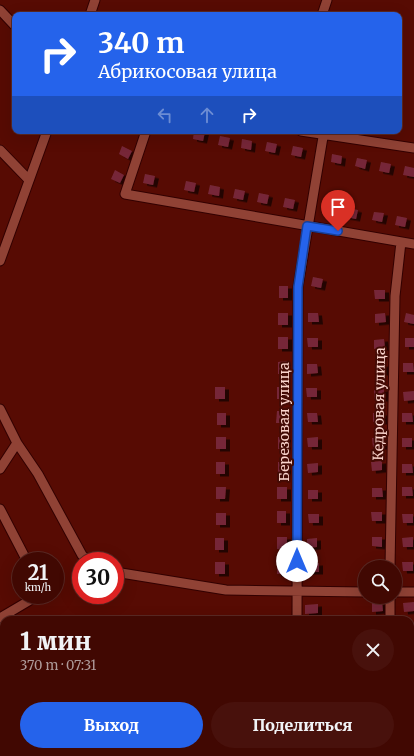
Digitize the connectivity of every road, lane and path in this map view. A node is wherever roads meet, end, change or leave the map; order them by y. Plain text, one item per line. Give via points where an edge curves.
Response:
1 (95, 0) edge
2 (327, 0) edge
3 (0, 10) edge
4 (91, 12) edge
5 (323, 12) edge
6 (12, 23) edge
7 (46, 134) edge
8 (145, 134) edge
9 (324, 134) edge
10 (330, 134) edge
11 (414, 148) edge
12 (0, 150) edge
13 (29, 180) junction
14 (307, 226) junction
15 (401, 242) junction
16 (414, 244) edge
17 (0, 261) edge
18 (0, 409) edge
19 (17, 443) junction
20 (0, 469) edge
21 (0, 509) edge
22 (22, 552) edge
23 (80, 552) edge
24 (390, 560) edge
25 (124, 573) edge
26 (297, 592) junction
27 (358, 592) edge
28 (402, 592) edge
29 (414, 592) edge
30 (25, 604) edge
31 (390, 604) edge
32 (4, 616) edge
33 (297, 616) edge
34 (390, 616) edge

1 - 4 street
2 - 5 street
3 - 6 street
7 - 13 street
8 - 14 street via 125,194
9 - 14 street, Березовая улица
10 - 11 street
12 - 13 street
13 - 17 street
14 - 15 street
14 - 26 street, Березовая улица via 298,287
15 - 16 street
15 - 24 street, Кедровая улица via 395,296
18 - 19 street
19 - 20 street
19 - 23 street via 38,474
21 - 22 street
25 - 26 street via 226,590
26 - 27 street
26 - 33 street, Березовая улица
28 - 29 street
30 - 32 street
31 - 34 street

